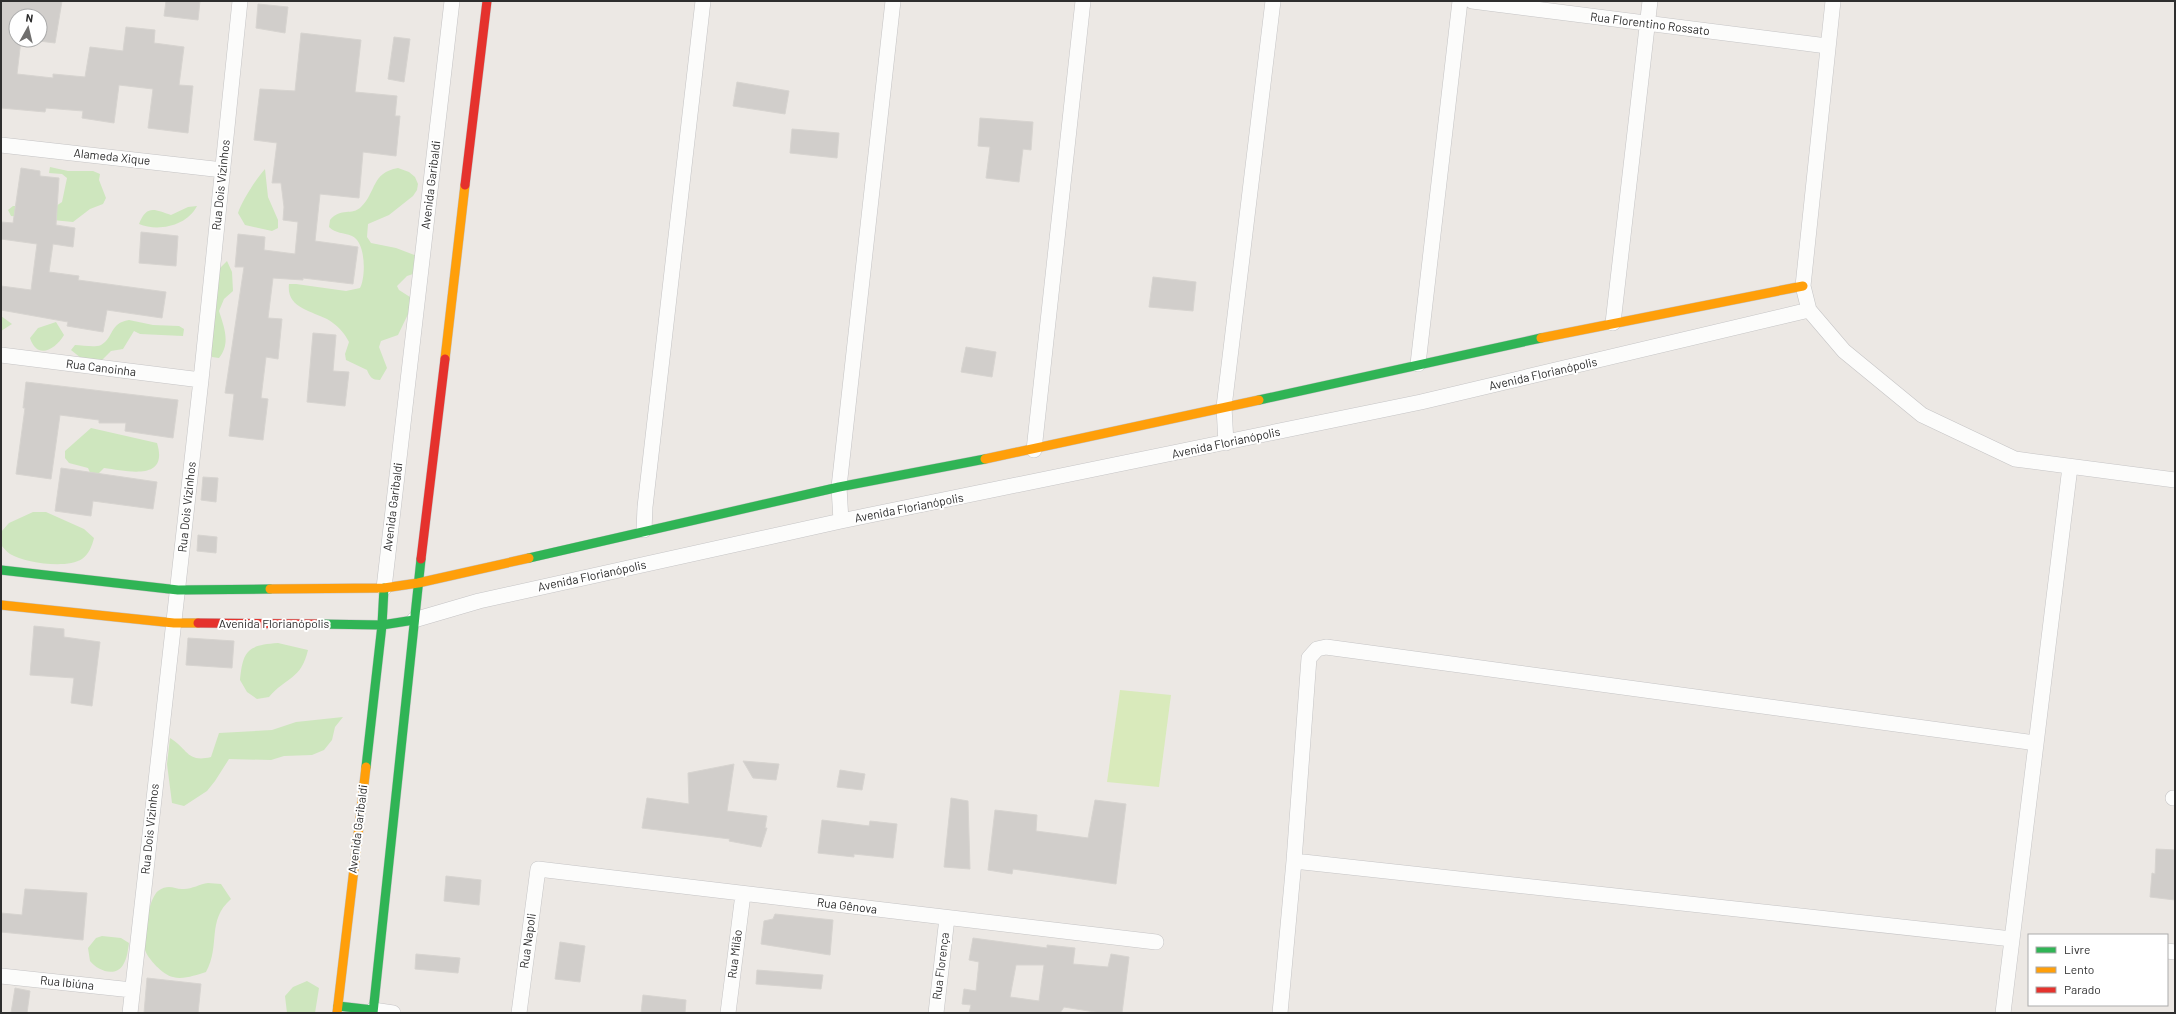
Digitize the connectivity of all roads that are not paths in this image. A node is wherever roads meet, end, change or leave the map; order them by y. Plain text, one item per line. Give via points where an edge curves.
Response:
1 (240, 1) edge
2 (452, 1) edge
3 (487, 1) edge
4 (703, 1) edge
5 (893, 1) edge
6 (1083, 1) edge
7 (1273, 1) edge
8 (1460, 1) edge
9 (1472, 1) edge
10 (1650, 1) edge
11 (1833, 1) edge
12 (1647, 24) junction
13 (1828, 46) junction
14 (1, 145) edge
15 (223, 170) junction
16 (1803, 286) junction
17 (1809, 310) junction
18 (1613, 323) junction
19 (1, 355) edge
20 (1418, 364) junction
21 (201, 380) junction
22 (1224, 407) junction
23 (1226, 443) junction
24 (1034, 450) junction
25 (2070, 467) junction
26 (2175, 480) edge
27 (839, 487) junction
28 (841, 521) junction
29 (644, 530) junction
30 (1, 570) edge
31 (418, 583) junction
32 (384, 588) junction
33 (178, 590) junction
34 (1, 605) edge
35 (414, 620) junction
36 (174, 623) junction
37 (382, 625) junction
38 (2036, 743) junction
39 (1294, 861) junction
40 (538, 869) joint
41 (743, 894) junction
42 (947, 918) junction
43 (2012, 939) junction
44 (1156, 942) dead end
45 (1, 976) edge
46 (132, 990) junction
47 (338, 1010) edge
48 (373, 1011) edge
49 (130, 1013) edge
50 (393, 1013) edge
51 (519, 1013) edge
52 (728, 1013) edge
53 (936, 1013) edge
54 (1280, 1013) edge
55 (2003, 1013) edge

1 - 15 street, Rua Dois Vizinhos
2 - 32 street, Avenida Garibaldi
3 - 31 street
4 - 29 street
5 - 27 street
6 - 24 street
7 - 22 street
8 - 20 street
9 - 12 street, Rua Florentino Rossato
10 - 12 street
11 - 13 street
12 - 13 street, Rua Florentino Rossato
12 - 18 street
13 - 16 street
14 - 15 street, Alameda Xique
15 - 21 street, Rua Dois Vizinhos
16 - 17 street
16 - 18 street
17 - 23 street, Avenida Florianópolis via 1421,402
17 - 25 street via 1844,350 1922,414 2015,459
18 - 20 street
19 - 21 street, Rua Canoinha
20 - 22 street
21 - 33 street, Rua Dois Vizinhos
22 - 23 street
22 - 24 street
23 - 28 street, Avenida Florianópolis
24 - 27 street
25 - 26 street
25 - 38 street
27 - 28 street
27 - 29 street
28 - 35 street, Avenida Florianópolis via 487,599
29 - 31 street
30 - 33 street
31 - 32 street
31 - 35 street
32 - 33 street
32 - 37 street, Avenida Garibaldi
33 - 36 street, Rua Dois Vizinhos
34 - 36 street, Avenida Florianópolis
35 - 37 street, Avenida Florianópolis
35 - 48 street
36 - 37 street, Avenida Florianópolis
36 - 46 street, Rua Dois Vizinhos
37 - 47 street, Avenida Garibaldi
38 - 39 street via 1326,647 1317,649 1309,658
38 - 43 street
39 - 43 street
39 - 54 street
40 - 41 street, Rua Gênova
40 - 51 street, Rua Napoli
41 - 42 street, Rua Gênova
41 - 52 street, Rua Milão
42 - 44 street, Rua Gênova
42 - 53 street, Rua Florença
43 - 55 street
45 - 46 street, Rua Ibiúna
46 - 49 street, Rua Dois Vizinhos
47 - 48 street
48 - 50 street

